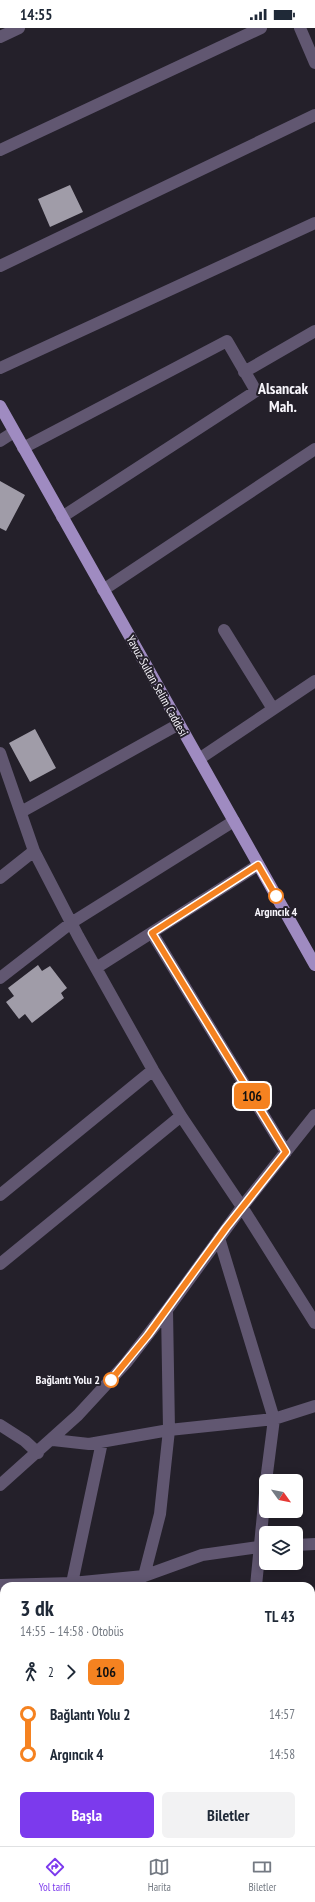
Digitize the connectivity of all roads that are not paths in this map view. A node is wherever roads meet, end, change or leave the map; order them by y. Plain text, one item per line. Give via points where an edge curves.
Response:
1 (19, 28) edge
2 (261, 28) edge
3 (300, 28) edge
4 (0, 37) edge
5 (315, 63) edge
6 (315, 115) edge
7 (0, 150) edge
8 (315, 223) edge
9 (0, 266) edge
10 (315, 331) edge
11 (0, 368) edge
12 (244, 372) junction
13 (0, 406) edge
14 (14, 432) junction
15 (0, 440) edge
16 (23, 448) junction
17 (315, 449) edge
18 (62, 517) junction
19 (103, 590) junction
20 (224, 630) dead end
21 (315, 681) edge
22 (273, 709) junction
23 (179, 724) junction
24 (0, 753) edge
25 (198, 759) junction
26 (4, 777) edge
27 (21, 812) junction
28 (234, 821) junction
29 (34, 852) junction
30 (258, 865) junction
31 (0, 878) edge
32 (71, 923) junction
33 (152, 933) junction
34 (315, 965) edge
35 (96, 968) junction
36 (0, 978) edge
37 (153, 1070) junction
38 (315, 1115) edge
39 (181, 1116) junction
40 (286, 1152) junction
41 (0, 1195) edge
42 (242, 1207) junction
43 (219, 1238) junction
44 (0, 1264) edge
45 (167, 1310) junction
46 (315, 1323) edge
47 (315, 1406) edge
48 (274, 1419) junction
49 (0, 1425) edge
50 (169, 1430) junction
51 (53, 1440) junction
52 (102, 1442) junction
53 (38, 1452) junction
54 (267, 1474) edge
55 (0, 1485) edge
56 (315, 1544) edge
57 (303, 1545) edge
58 (259, 1546) edge
59 (259, 1566) edge
60 (144, 1576) junction
61 (72, 1582) edge
62 (131, 1582) edge
63 (257, 1582) edge

1 - 4 street
2 - 7 street
3 - 5 street
6 - 9 street
8 - 11 street
10 - 12 street
12 - 16 street via 227,341
12 - 18 street via 256,391
13 - 14 main road, Yavuz Sultan Selim Caddesi
14 - 15 street
14 - 16 main road, Yavuz Sultan Selim Caddesi
16 - 18 main road, Yavuz Sultan Selim Caddesi
17 - 19 street
18 - 19 main road, Yavuz Sultan Selim Caddesi
19 - 23 main road, Yavuz Sultan Selim Caddesi
20 - 22 street
21 - 22 street
22 - 25 street
23 - 25 main road, Yavuz Sultan Selim Caddesi
23 - 27 street
24 - 26 street
25 - 28 main road, Yavuz Sultan Selim Caddesi
26 - 27 street
27 - 29 street
28 - 30 main road, Yavuz Sultan Selim Caddesi
28 - 32 street
29 - 31 street
29 - 32 street
30 - 33 street
30 - 34 main road, Yavuz Sultan Selim Caddesi
32 - 35 street
32 - 36 street
33 - 35 street
33 - 40 street
35 - 37 street
37 - 39 street
37 - 41 street
38 - 40 street
39 - 42 street
39 - 44 street
40 - 42 street
42 - 43 street
42 - 46 street
43 - 45 street
43 - 48 street
45 - 50 street
45 - 51 street via 103,1390
47 - 48 street
48 - 50 street
48 - 54 street
49 - 53 street
50 - 52 street
50 - 60 street via 160,1514
51 - 52 street via 88,1444
51 - 53 street
52 - 61 street
53 - 55 street
56 - 57 street
58 - 60 street via 202,1556
59 - 63 street
60 - 62 street

